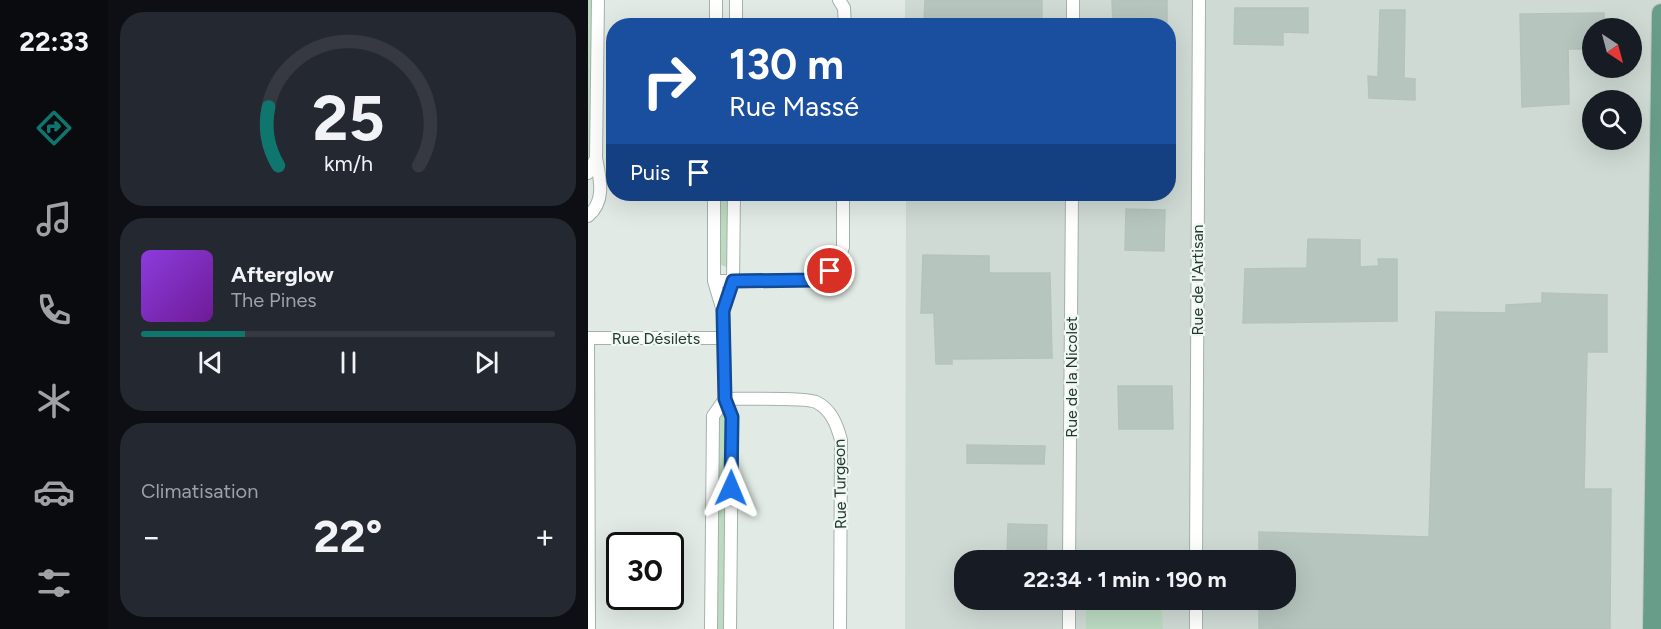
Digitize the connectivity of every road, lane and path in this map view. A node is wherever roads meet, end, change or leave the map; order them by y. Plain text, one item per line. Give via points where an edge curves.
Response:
1 (598, 0) edge
2 (716, 0) edge
3 (736, 0) edge
4 (839, 0) edge
5 (1073, 0) edge
6 (1199, 0) edge
7 (1661, 13) edge
8 (716, 18) edge
9 (736, 18) edge
10 (845, 18) edge
11 (1073, 18) edge
12 (596, 158) junction
13 (588, 173) edge
14 (714, 201) edge
15 (734, 201) edge
16 (843, 201) edge
17 (1072, 201) edge
18 (588, 216) edge
19 (714, 281) junction
20 (733, 281) junction
21 (723, 311) junction
22 (588, 338) edge
23 (724, 338) junction
24 (725, 399) junction
25 (1069, 550) edge
26 (1196, 550) edge
27 (1069, 610) edge
28 (1196, 610) edge
29 (589, 629) edge
30 (711, 629) edge
31 (730, 629) edge
32 (840, 629) edge
33 (1069, 629) edge
34 (1196, 629) edge
35 (1652, 629) edge

1 - 12 street
2 - 8 street
3 - 9 street
4 - 10 street
5 - 11 street
6 - 26 street, Rue de l'Artisan
7 - 35 main road
12 - 13 street
12 - 18 street via 602,190 596,209
14 - 19 street
15 - 20 street
16 - 20 street via 843,247 830,271 815,280
17 - 25 street, Rue de la Nicolet
19 - 20 street
19 - 21 street
20 - 21 street
21 - 23 street
22 - 23 street, Rue Désilets
22 - 29 street
23 - 24 street
24 - 30 street via 713,416
24 - 31 street via 732,417
24 - 32 street, Rue Turgeon via 811,400 825,408 837,423 841,440
27 - 33 street
28 - 34 street

